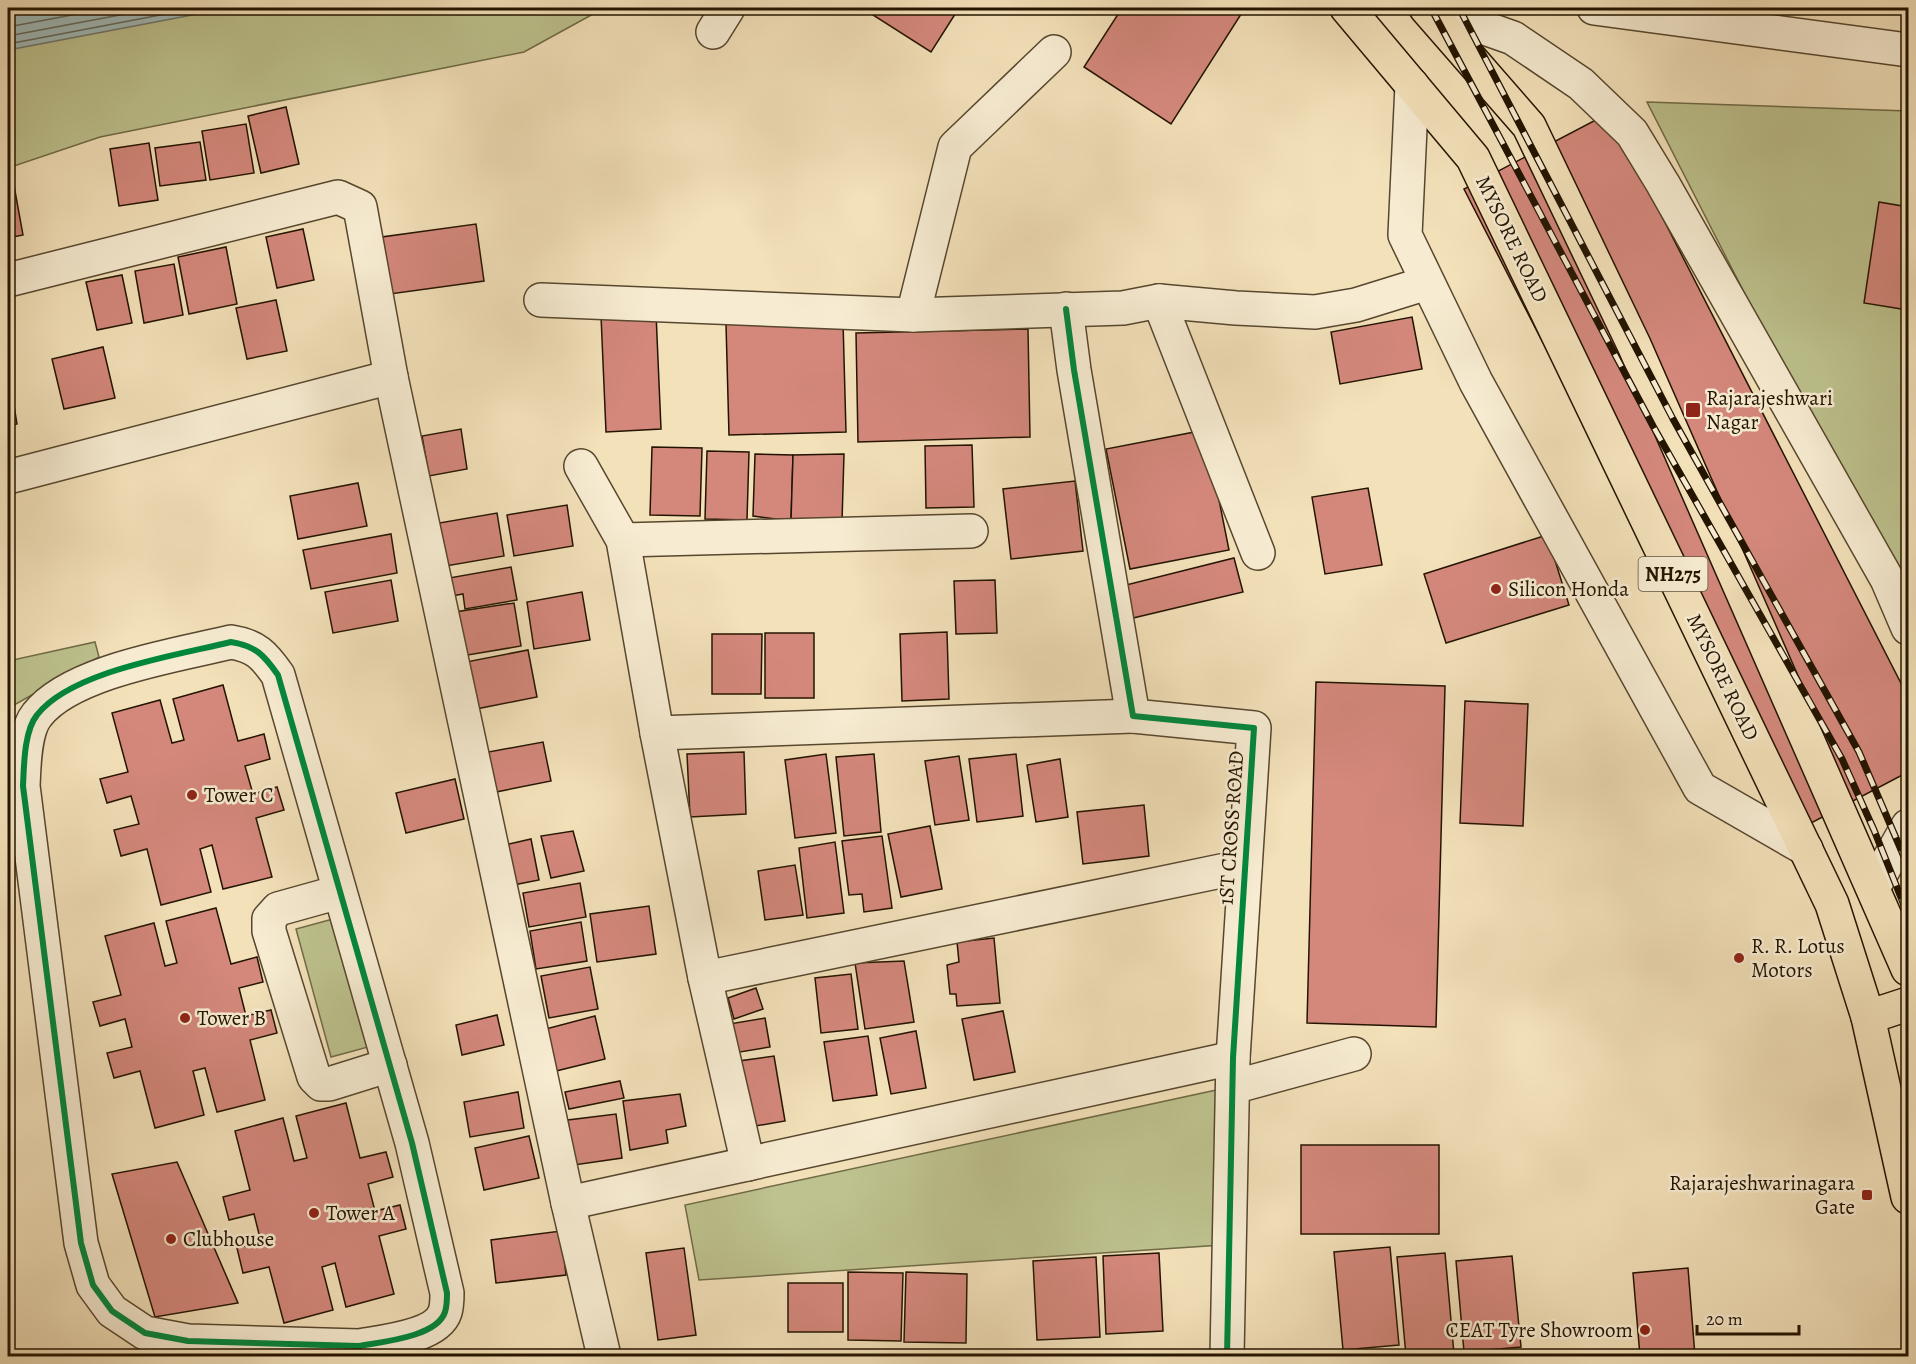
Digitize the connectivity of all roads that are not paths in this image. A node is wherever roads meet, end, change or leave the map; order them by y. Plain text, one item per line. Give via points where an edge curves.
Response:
1 (1347, 8) edge
2 (1594, 8) edge
3 (1440, 9) edge
4 (1908, 50) edge
5 (1054, 52) dead end
6 (1412, 85) junction
7 (8, 280) edge
8 (1427, 283) junction
9 (541, 300) dead end
10 (1160, 301) junction
11 (1066, 309) junction
12 (913, 315) junction
13 (391, 377) junction
14 (581, 466) dead end
15 (8, 477) edge
16 (971, 531) dead end
17 (623, 540) junction
18 (1258, 554) dead end
19 (1908, 628) edge
20 (1133, 716) junction
21 (657, 733) junction
22 (1908, 826) edge
23 (1806, 849) junction
24 (1245, 866) junction
25 (339, 892) junction
26 (1889, 907) edge
27 (1908, 969) edge
28 (705, 978) junction
29 (1908, 1004) edge
30 (1868, 1017) junction
31 (1354, 1054) dead end
32 (390, 1065) junction
33 (1233, 1072) junction
34 (748, 1164) junction
35 (1908, 1190) edge
36 (568, 1203) junction
37 (420, 1345) edge
38 (188, 1349) edge
39 (359, 1351) edge
40 (604, 1356) edge
41 (1227, 1356) edge

1 - 6 main road, MYSORE ROAD / NH275
2 - 4 street
3 - 19 street via 1513,38 1581,84 1632,133 1887,579
3 - 26 main road via 1529,126 1634,345
5 - 12 street via 956,147
6 - 8 street via 1405,235
6 - 23 main road, MYSORE ROAD / NH275 via 1473,158
7 - 13 street via 338,197 360,207
8 - 10 street via 1356,305 1315,312
8 - 23 street via 1476,382 1700,788
9 - 12 street
10 - 11 street via 1123,308
10 - 18 street
11 - 12 street
11 - 20 street
13 - 15 street
13 - 36 street
14 - 17 street
16 - 17 street
17 - 21 street
20 - 21 street
20 - 24 street, 1ST CROSS ROAD via 1254,728
21 - 28 street
22 - 26 street
23 - 30 main road, MYSORE ROAD / NH275 via 1832,904
24 - 28 street
24 - 33 street, 1ST CROSS ROAD
25 - 32 street
25 - 32 street via 278,909 269,919 269,931 314,1077 329,1084
25 - 38 street via 278,675 258,650 231,642 107,672 52,700 35,716 27,739 23,786 81,1243 93,1285 112,1311 145,1333
26 - 27 main road
28 - 34 street
29 - 30 main road
30 - 35 main road, MYSORE ROAD / NH275
31 - 33 street
32 - 37 street via 447,1293 445,1313
33 - 34 street
33 - 41 street, 1ST CROSS ROAD
34 - 36 street
36 - 40 street
37 - 39 street
38 - 39 street

